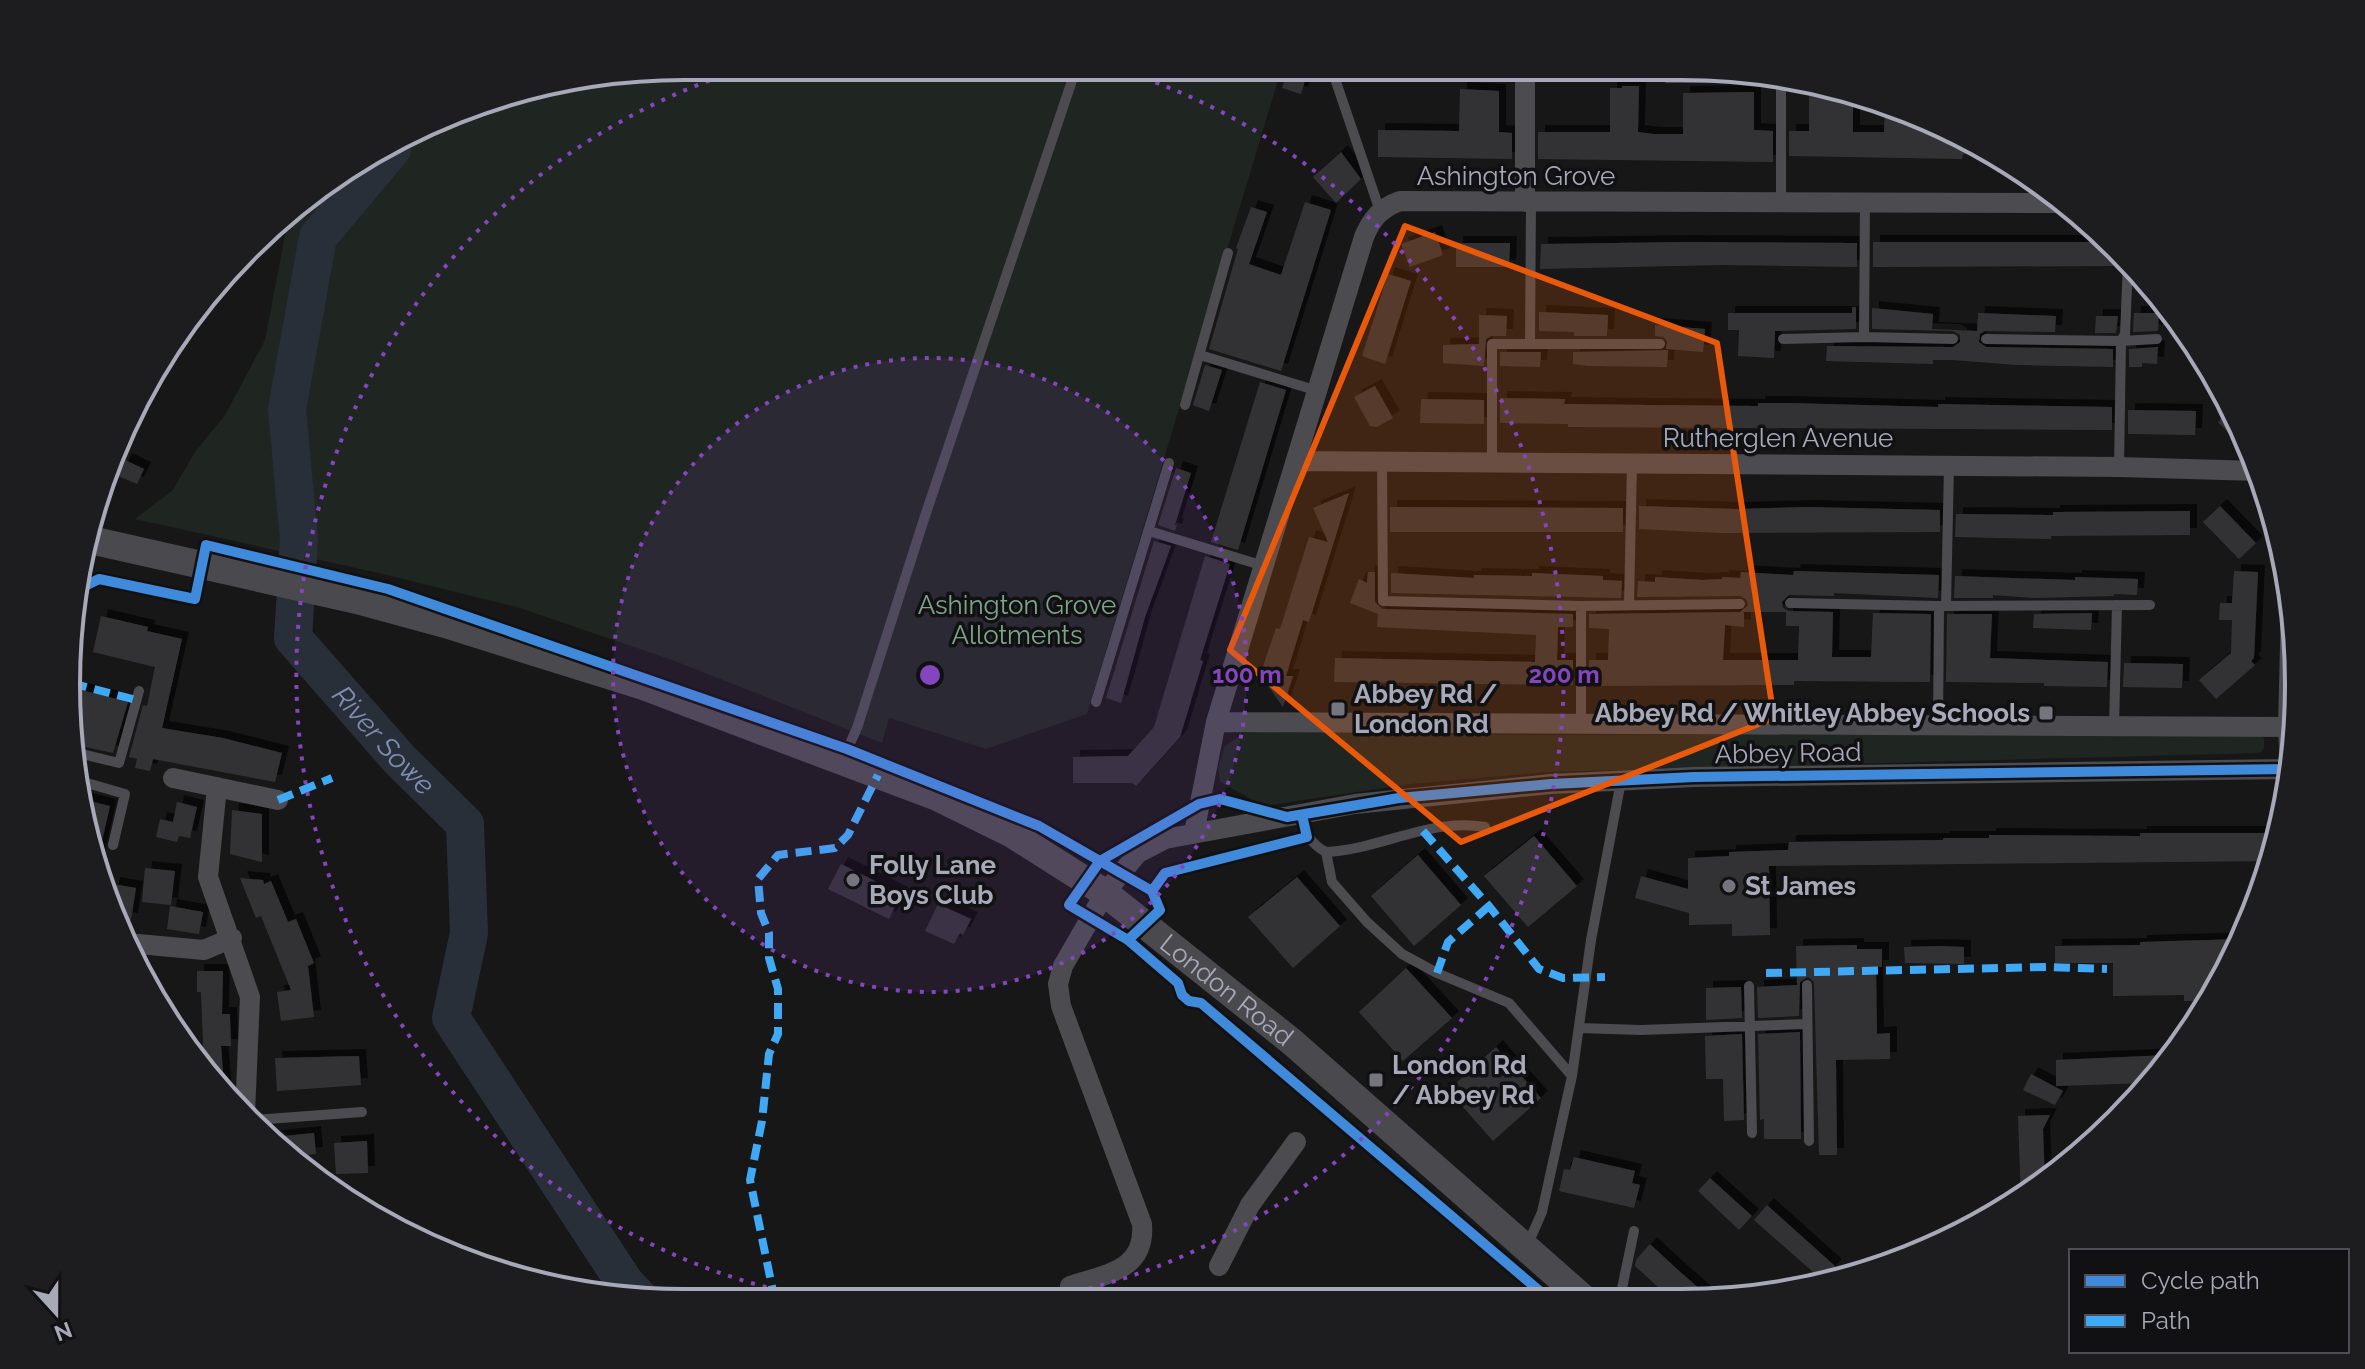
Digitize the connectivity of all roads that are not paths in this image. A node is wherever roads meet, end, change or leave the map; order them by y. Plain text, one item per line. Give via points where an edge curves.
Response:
1 (1072, 80) edge
2 (1335, 80) edge
3 (1520, 80) edge
4 (1786, 90) edge
5 (1528, 202) junction
6 (1781, 203) junction
7 (1865, 203) junction
8 (2045, 203) edge
9 (1380, 211) junction
10 (1228, 253) dead end
11 (2127, 278) edge
12 (1864, 337) junction
13 (1783, 339) dead end
14 (1953, 339) dead end
15 (1986, 339) dead end
16 (2157, 339) dead end
17 (2121, 341) junction
18 (1530, 344) junction
19 (1660, 344) dead end
20 (1200, 355) junction
21 (1318, 391) junction
22 (1185, 405) dead end
23 (1298, 461) junction
24 (1382, 461) junction
25 (1492, 462) junction
26 (1169, 463) dead end
27 (1632, 463) junction
28 (1949, 465) junction
29 (2119, 467) junction
30 (2246, 471) edge
31 (1149, 531) junction
32 (98, 542) edge
33 (1264, 566) junction
34 (1790, 603) dead end
35 (1740, 604) dead end
36 (1629, 605) junction
37 (2117, 605) junction
38 (2150, 605) dead end
39 (1581, 606) junction
40 (1943, 606) junction
41 (139, 691) dead end
42 (1096, 702) dead end
43 (1216, 722) junction
44 (1581, 724) junction
45 (1938, 727) junction
46 (2284, 727) edge
47 (2114, 728) junction
48 (84, 754) edge
49 (842, 761) junction
50 (2279, 769) edge
51 (173, 778) dead end
52 (1621, 781) junction
53 (89, 784) edge
54 (217, 787) junction
55 (278, 800) dead end
56 (1302, 815) junction
57 (1485, 827) dead end
58 (1194, 833) junction
59 (113, 845) dead end
60 (1326, 852) junction
61 (1105, 893) junction
62 (232, 938) junction
63 (138, 944) edge
64 (1807, 985) dead end
65 (1749, 986) dead end
66 (1807, 1024) junction
67 (1750, 1026) junction
68 (1579, 1028) junction
69 (1572, 1076) junction
70 (246, 1101) edge
71 (362, 1112) dead end
72 (258, 1113) edge
73 (1752, 1133) dead end
74 (1809, 1141) dead end
75 (1296, 1142) dead end
76 (1634, 1231) dead end
77 (1526, 1248) junction
78 (1219, 1266) dead end
79 (1070, 1286) dead end
80 (1573, 1289) edge
81 (1622, 1289) edge

1 - 49 lane
2 - 9 lane
3 - 5 street
4 - 6 lane
5 - 6 street, Ashington Grove
5 - 9 street, Ashington Grove via 1400,201
5 - 18 lane
6 - 7 street, Ashington Grove
7 - 8 street, Ashington Grove
7 - 12 lane
9 - 21 street via 1364,237
10 - 20 lane
11 - 17 lane
12 - 13 lane
12 - 14 lane
15 - 17 lane
16 - 17 lane
17 - 29 lane
18 - 19 lane
18 - 25 lane via 1492,344
20 - 21 lane
20 - 22 lane
21 - 23 street
23 - 24 street, Rutherglen Avenue
23 - 33 street
24 - 25 street, Rutherglen Avenue
24 - 39 lane via 1383,601
25 - 27 street, Rutherglen Avenue
26 - 31 lane
27 - 28 street, Rutherglen Avenue
27 - 36 lane
28 - 29 street, Rutherglen Avenue
28 - 40 lane
29 - 30 street, Rutherglen Avenue
31 - 33 lane
31 - 42 lane
32 - 49 main road, London Road via 445,624 643,686
33 - 43 street
34 - 40 lane
35 - 36 lane
36 - 39 lane
37 - 38 lane
37 - 40 lane
37 - 47 lane
39 - 44 lane
40 - 45 lane
41 - 48 lane via 119,763
43 - 44 street, Abbey Road
43 - 58 street
44 - 45 street, Abbey Road
45 - 47 street, Abbey Road
46 - 47 street, Abbey Road
49 - 61 main road, London Road via 937,797 1012,834
50 - 52 street, Abbey Road
51 - 54 street
52 - 56 street, Abbey Road via 1399,798
52 - 68 lane
53 - 59 lane via 125,794
54 - 55 street
54 - 62 street via 208,877
56 - 58 street, Abbey Road
56 - 60 lane via 1307,837
57 - 60 lane via 1423,831
58 - 61 street, Abbey Road via 1165,839 1138,853
60 - 69 lane via 1332,882 1402,954 1509,1003
61 - 77 main road, London Road via 1292,1042
61 - 79 street, Abbey Road via 1058,984 1061,1006 1142,1224 1142,1243 1121,1269
62 - 63 street via 204,950
62 - 70 street via 250,997
64 - 66 lane
65 - 67 lane
66 - 67 lane
66 - 74 lane
67 - 68 lane
67 - 73 lane
68 - 69 lane
69 - 77 lane via 1542,1212
71 - 72 lane
75 - 78 street via 1250,1205
76 - 81 lane
77 - 80 main road, London Road

